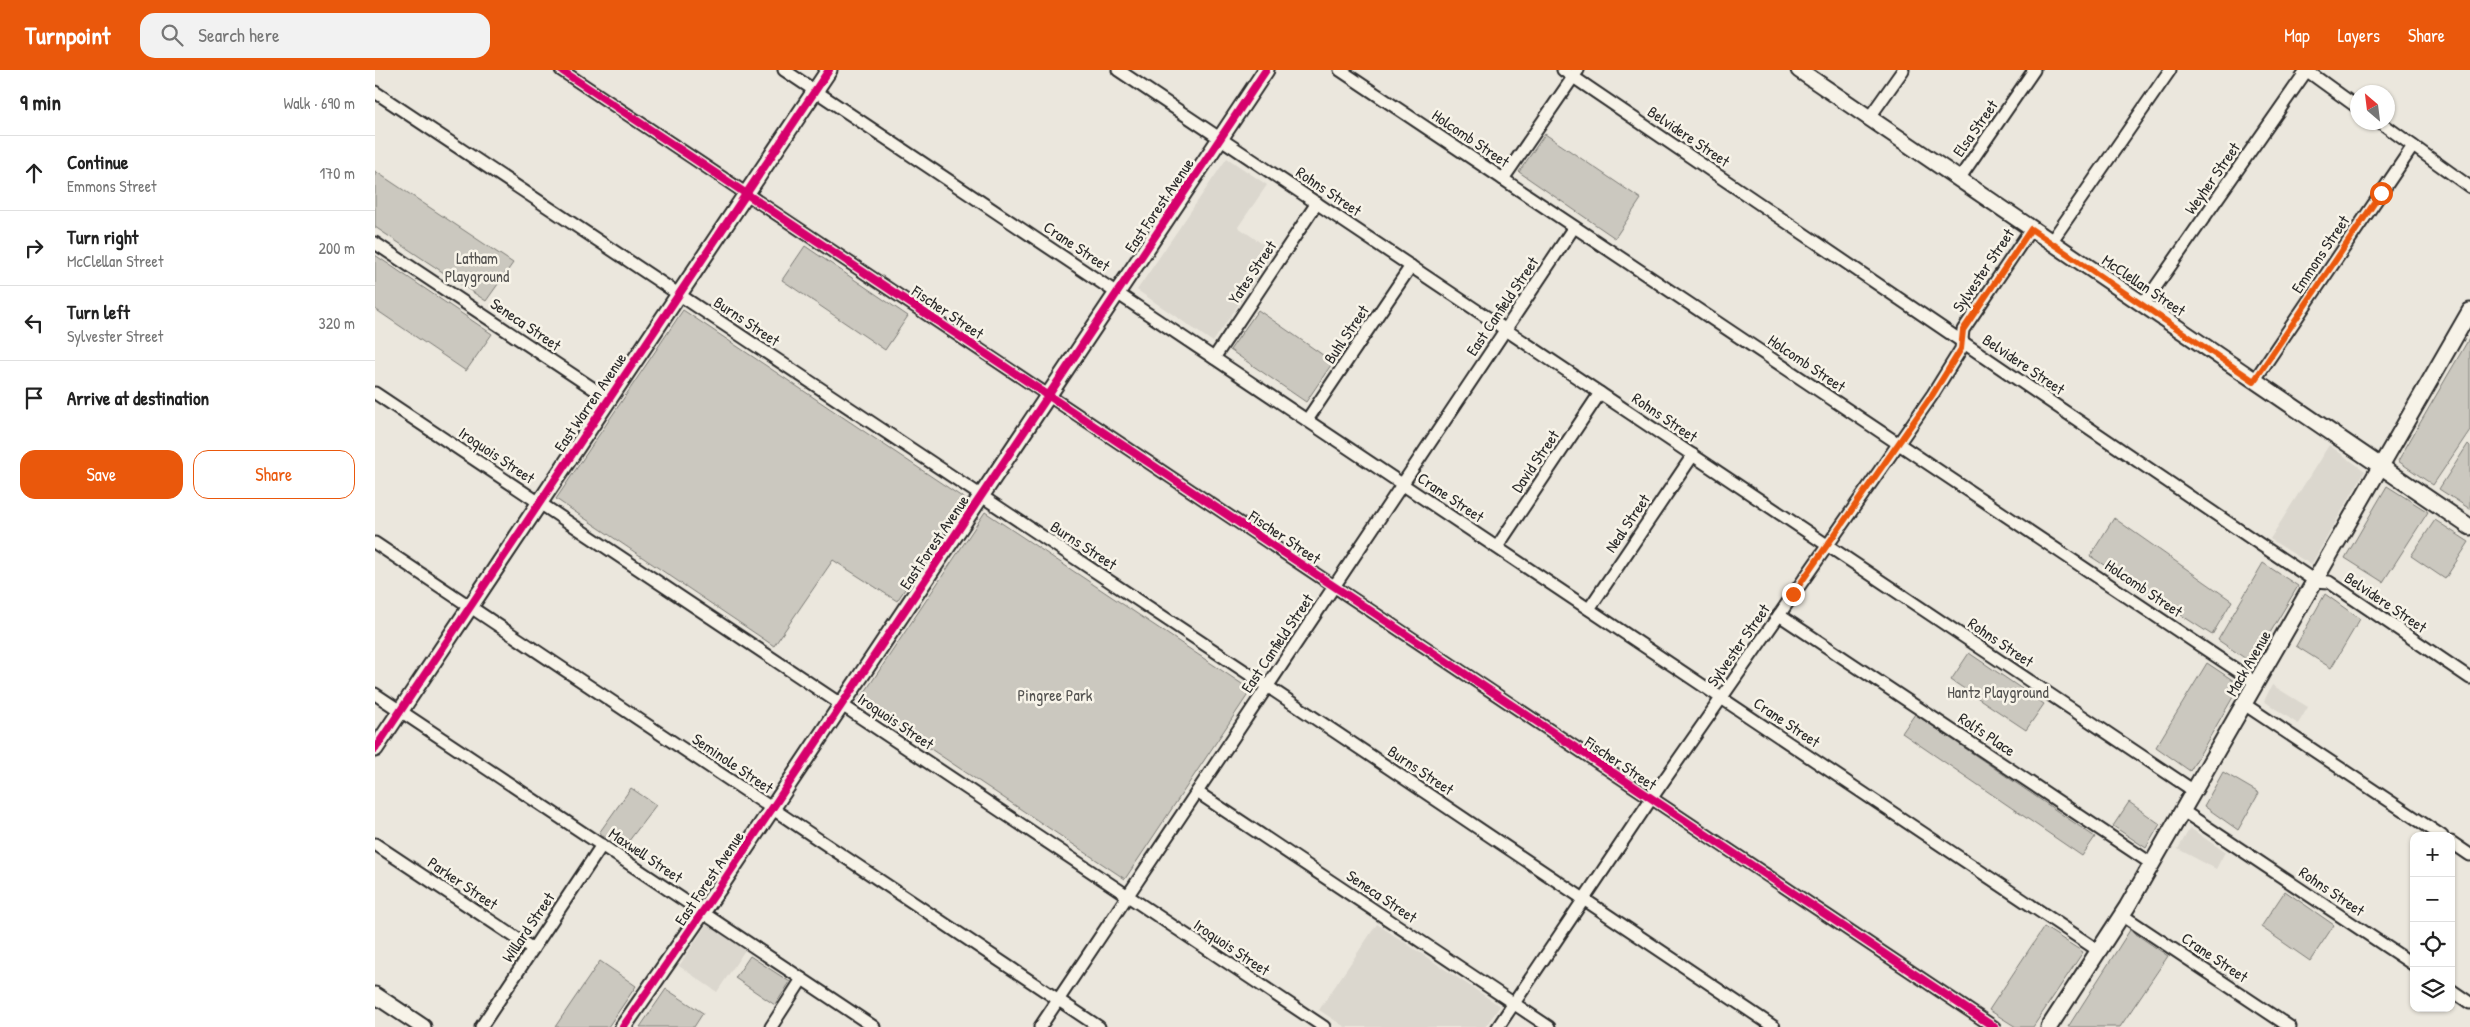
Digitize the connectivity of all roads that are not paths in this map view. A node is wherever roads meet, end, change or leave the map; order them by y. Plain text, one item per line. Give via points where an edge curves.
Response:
1 (561, 70) edge
2 (784, 70) edge
3 (829, 70) edge
4 (1118, 70) edge
5 (1266, 70) edge
6 (1340, 70) edge
7 (1563, 70) edge
8 (1799, 70) edge
9 (1903, 70) edge
10 (2034, 70) edge
11 (2170, 70) edge
12 (2306, 70) edge
13 (1575, 74) edge
14 (815, 91) junction
15 (375, 92) edge
16 (2350, 101) edge
17 (1869, 118) junction
18 (2391, 130) edge
19 (1220, 139) junction
20 (2413, 146) junction
21 (1503, 179) junction
22 (1959, 179) junction
23 (2470, 187) edge
24 (746, 193) junction
25 (1317, 204) junction
26 (1574, 227) junction
27 (2031, 229) junction
28 (375, 242) edge
29 (2051, 242) junction
30 (1411, 266) junction
31 (1117, 293) junction
32 (678, 295) junction
33 (2143, 305) junction
34 (2470, 311) edge
35 (1506, 330) junction
36 (1961, 340) junction
37 (1214, 358) junction
38 (2254, 381) junction
39 (375, 393) edge
40 (1600, 393) junction
41 (1049, 396) junction
42 (609, 399) junction
43 (1307, 420) junction
44 (1898, 443) junction
45 (1693, 455) junction
46 (2380, 466) junction
47 (1403, 484) junction
48 (981, 497) junction
49 (539, 502) junction
50 (2470, 527) edge
51 (375, 543) edge
52 (1827, 545) junction
53 (1497, 548) junction
54 (2315, 581) junction
55 (1334, 587) junction
56 (470, 607) junction
57 (1589, 609) junction
58 (1779, 615) junction
59 (2470, 678) edge
60 (2256, 683) junction
61 (1267, 686) junction
62 (375, 694) edge
63 (1721, 698) junction
64 (2244, 704) junction
65 (842, 705) junction
66 (400, 711) junction
67 (375, 749) edge
68 (2194, 791) junction
69 (1197, 792) junction
70 (1651, 799) junction
71 (772, 809) junction
72 (2183, 811) junction
73 (2436, 832) edge
74 (375, 844) edge
75 (2455, 845) edge
76 (602, 846) junction
77 (2470, 855) edge
78 (2152, 864) junction
79 (1128, 896) junction
80 (1583, 899) junction
81 (702, 912) junction
82 (2122, 915) junction
83 (533, 949) junction
84 (2099, 951) junction
85 (2410, 962) edge
86 (803, 980) junction
87 (2455, 993) edge
88 (375, 995) edge
89 (1058, 1000) junction
90 (2470, 1003) edge
91 (1513, 1004) junction
92 (423, 1027) edge
93 (481, 1027) edge
94 (623, 1027) edge
95 (771, 1027) edge
96 (873, 1027) edge
97 (1040, 1027) edge
98 (1099, 1027) edge
99 (1323, 1027) edge
100 (1498, 1027) edge
101 (1549, 1027) edge
102 (1774, 1027) edge
103 (1993, 1027) edge
104 (2049, 1027) edge
105 (2290, 1027) edge

1 - 24 street, Fischer Street
2 - 14 street, Crane Street
3 - 14 main road, East Warren Avenue
4 - 19 street, Rohns Street
5 - 19 main road, East Forest Avenue
6 - 21 street, Holcomb Street
7 - 13 street, Belvidere Street
8 - 17 main road, McClellan Street
9 - 17 street
10 - 22 street, Elsa Street
11 - 29 street
12 - 16 street
12 - 33 street, Weyher Street
13 - 21 street
13 - 36 street, Belvidere Street
14 - 24 main road, East Warren Avenue
14 - 31 street, Crane Street
15 - 32 street, Burns Street
17 - 22 main road, McClellan Street
18 - 20 street
19 - 25 street, Rohns Street
19 - 31 main road, East Forest Avenue
20 - 23 street
20 - 38 street, Emmons Street
21 - 26 street, Holcomb Street
22 - 27 main road, McClellan Street
24 - 32 main road, East Warren Avenue
24 - 41 street, Fischer Street
25 - 30 street, Rohns Street
25 - 37 street, Yates Street
26 - 35 street, East Canfield Street
26 - 44 street, Holcomb Street
27 - 29 main road, McClellan Street
27 - 36 street, Sylvester Street via 1963,330
28 - 42 street, Seneca Street
29 - 33 main road, McClellan Street
30 - 35 street, Rohns Street
30 - 43 street, Buhl Street
31 - 37 street, Crane Street
31 - 41 main road, East Forest Avenue
32 - 42 main road, East Warren Avenue
32 - 48 street, Burns Street
33 - 38 main road, McClellan Street
34 - 46 main road, Mack Avenue
35 - 40 street, Rohns Street
35 - 47 street, East Canfield Street
36 - 44 street, Sylvester Street via 1959,353
36 - 54 street, Belvidere Street
37 - 43 street, Crane Street
38 - 46 main road, McClellan Street
39 - 49 street, Iroquois Street
40 - 45 street, Rohns Street
40 - 53 street, David Street
41 - 48 main road, East Forest Avenue
41 - 55 street, Fischer Street
42 - 49 main road, East Warren Avenue
43 - 47 street, Crane Street
44 - 52 street, Sylvester Street
44 - 60 street, Holcomb Street
45 - 52 street, Rohns Street
45 - 57 street, Neal Street
46 - 50 main road, McClellan Street
46 - 54 main road, Mack Avenue
47 - 53 street, Crane Street
47 - 55 street, East Canfield Street
48 - 61 street, Burns Street
48 - 65 main road, East Forest Avenue
49 - 56 main road, East Warren Avenue
49 - 65 street, Iroquois Street
51 - 56 street, Seminole Street
52 - 58 street, Sylvester Street
52 - 68 street, Rohns Street
53 - 57 street, Crane Street
54 - 59 street, Belvidere Street via 2329,582
54 - 60 main road, Mack Avenue
55 - 61 street, East Canfield Street
55 - 70 street, Fischer Street
56 - 66 main road, East Warren Avenue
56 - 71 street, Seminole Street
57 - 63 street, Crane Street
58 - 63 street, Sylvester Street
58 - 78 street, Rolfs Place
60 - 64 main road, Mack Avenue
61 - 69 street, East Canfield Street
61 - 80 street, Burns Street
62 - 66 street, Maxwell Street
63 - 70 street, Sylvester Street
63 - 84 street, Crane Street
64 - 68 main road, Mack Avenue
64 - 73 street
65 - 71 main road, East Forest Avenue
65 - 79 street, Iroquois Street
66 - 67 main road, East Warren Avenue
66 - 76 street, Maxwell Street
68 - 72 main road, Mack Avenue
69 - 79 street, East Canfield Street
69 - 91 street, Seneca Street
70 - 80 street, Sylvester Street
70 - 103 street, Fischer Street
71 - 81 main road, East Forest Avenue
71 - 89 street, Seminole Street
72 - 78 main road, Mack Avenue
72 - 85 street, Rohns Street
74 - 83 street, Parker Street
75 - 77 street
76 - 81 street, Maxwell Street
76 - 83 street, Willard Street
78 - 82 main road, Mack Avenue
79 - 89 street, East Canfield Street
79 - 99 street, Iroquois Street
80 - 91 street, Sylvester Street
80 - 102 street, Burns Street
81 - 86 street, Maxwell Street
81 - 94 main road, East Forest Avenue
82 - 84 main road, Mack Avenue
82 - 105 street, Crane Street
83 - 93 street, Willard Street
84 - 104 main road, Mack Avenue
86 - 95 street
86 - 96 street, Maxwell Street
87 - 90 street
88 - 92 main road
89 - 97 street, East Canfield Street
89 - 98 street, Seminole Street
91 - 100 street, Sylvester Street
91 - 101 street, Seneca Street

